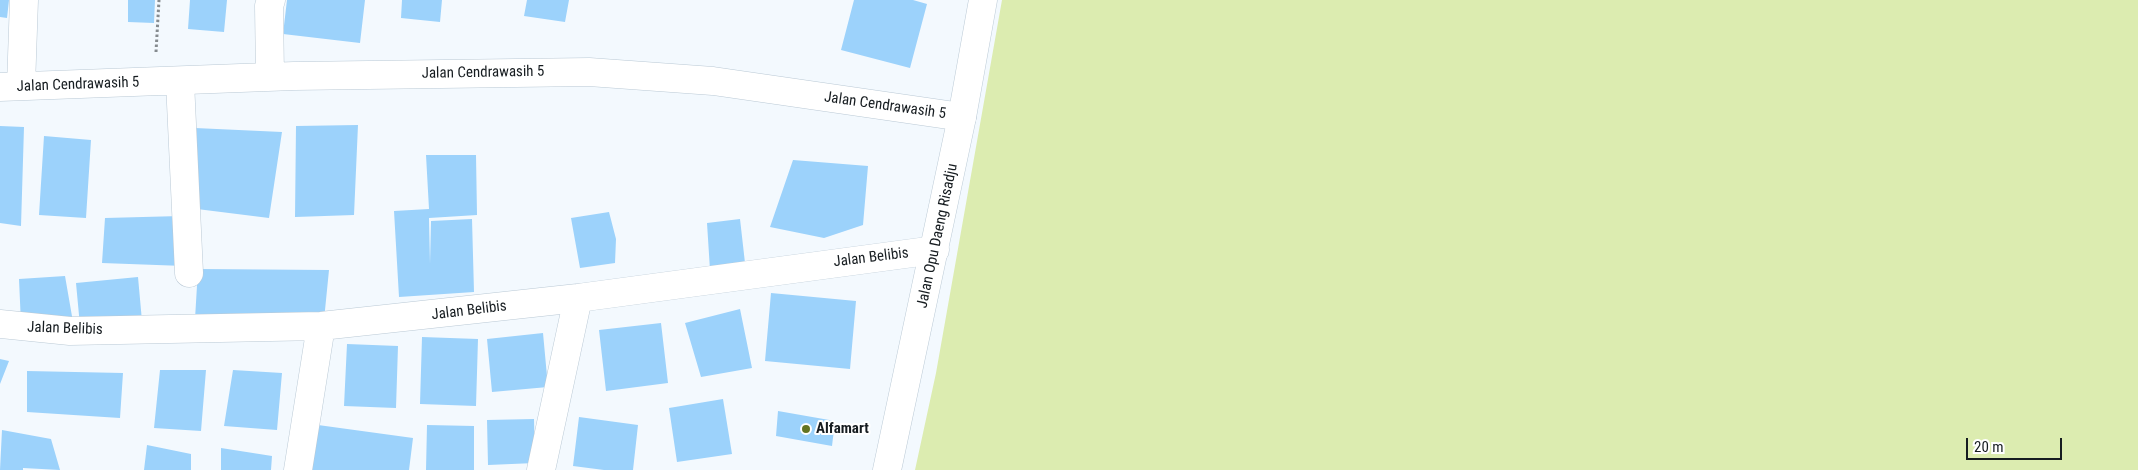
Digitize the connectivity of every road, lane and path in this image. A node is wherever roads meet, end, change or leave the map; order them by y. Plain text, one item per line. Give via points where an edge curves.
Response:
1 (24, 0) edge
2 (159, 0) edge
3 (271, 0) edge
4 (982, 0) edge
5 (270, 77) junction
6 (167, 82) junction
7 (10, 86) edge
8 (962, 116) junction
9 (936, 250) junction
10 (189, 273) dead end
11 (578, 298) junction
12 (0, 324) edge
13 (321, 326) junction
14 (298, 470) edge
15 (541, 470) edge
16 (887, 470) edge

1 - 7 street
2 - 6 path
3 - 5 street
4 - 8 street, Jalan Opu Daeng Risadju
5 - 6 street, Jalan Cendrawasih 5
5 - 8 street, Jalan Cendrawasih 5 via 589,72 713,81
6 - 7 street, Jalan Cendrawasih 5
6 - 10 street
8 - 9 street, Jalan Opu Daeng Risadju
9 - 11 street, Jalan Belibis
9 - 16 street, Jalan Opu Daeng Risadju
11 - 13 street, Jalan Belibis
11 - 15 street
12 - 13 street, Jalan Belibis via 70,331
13 - 14 street

